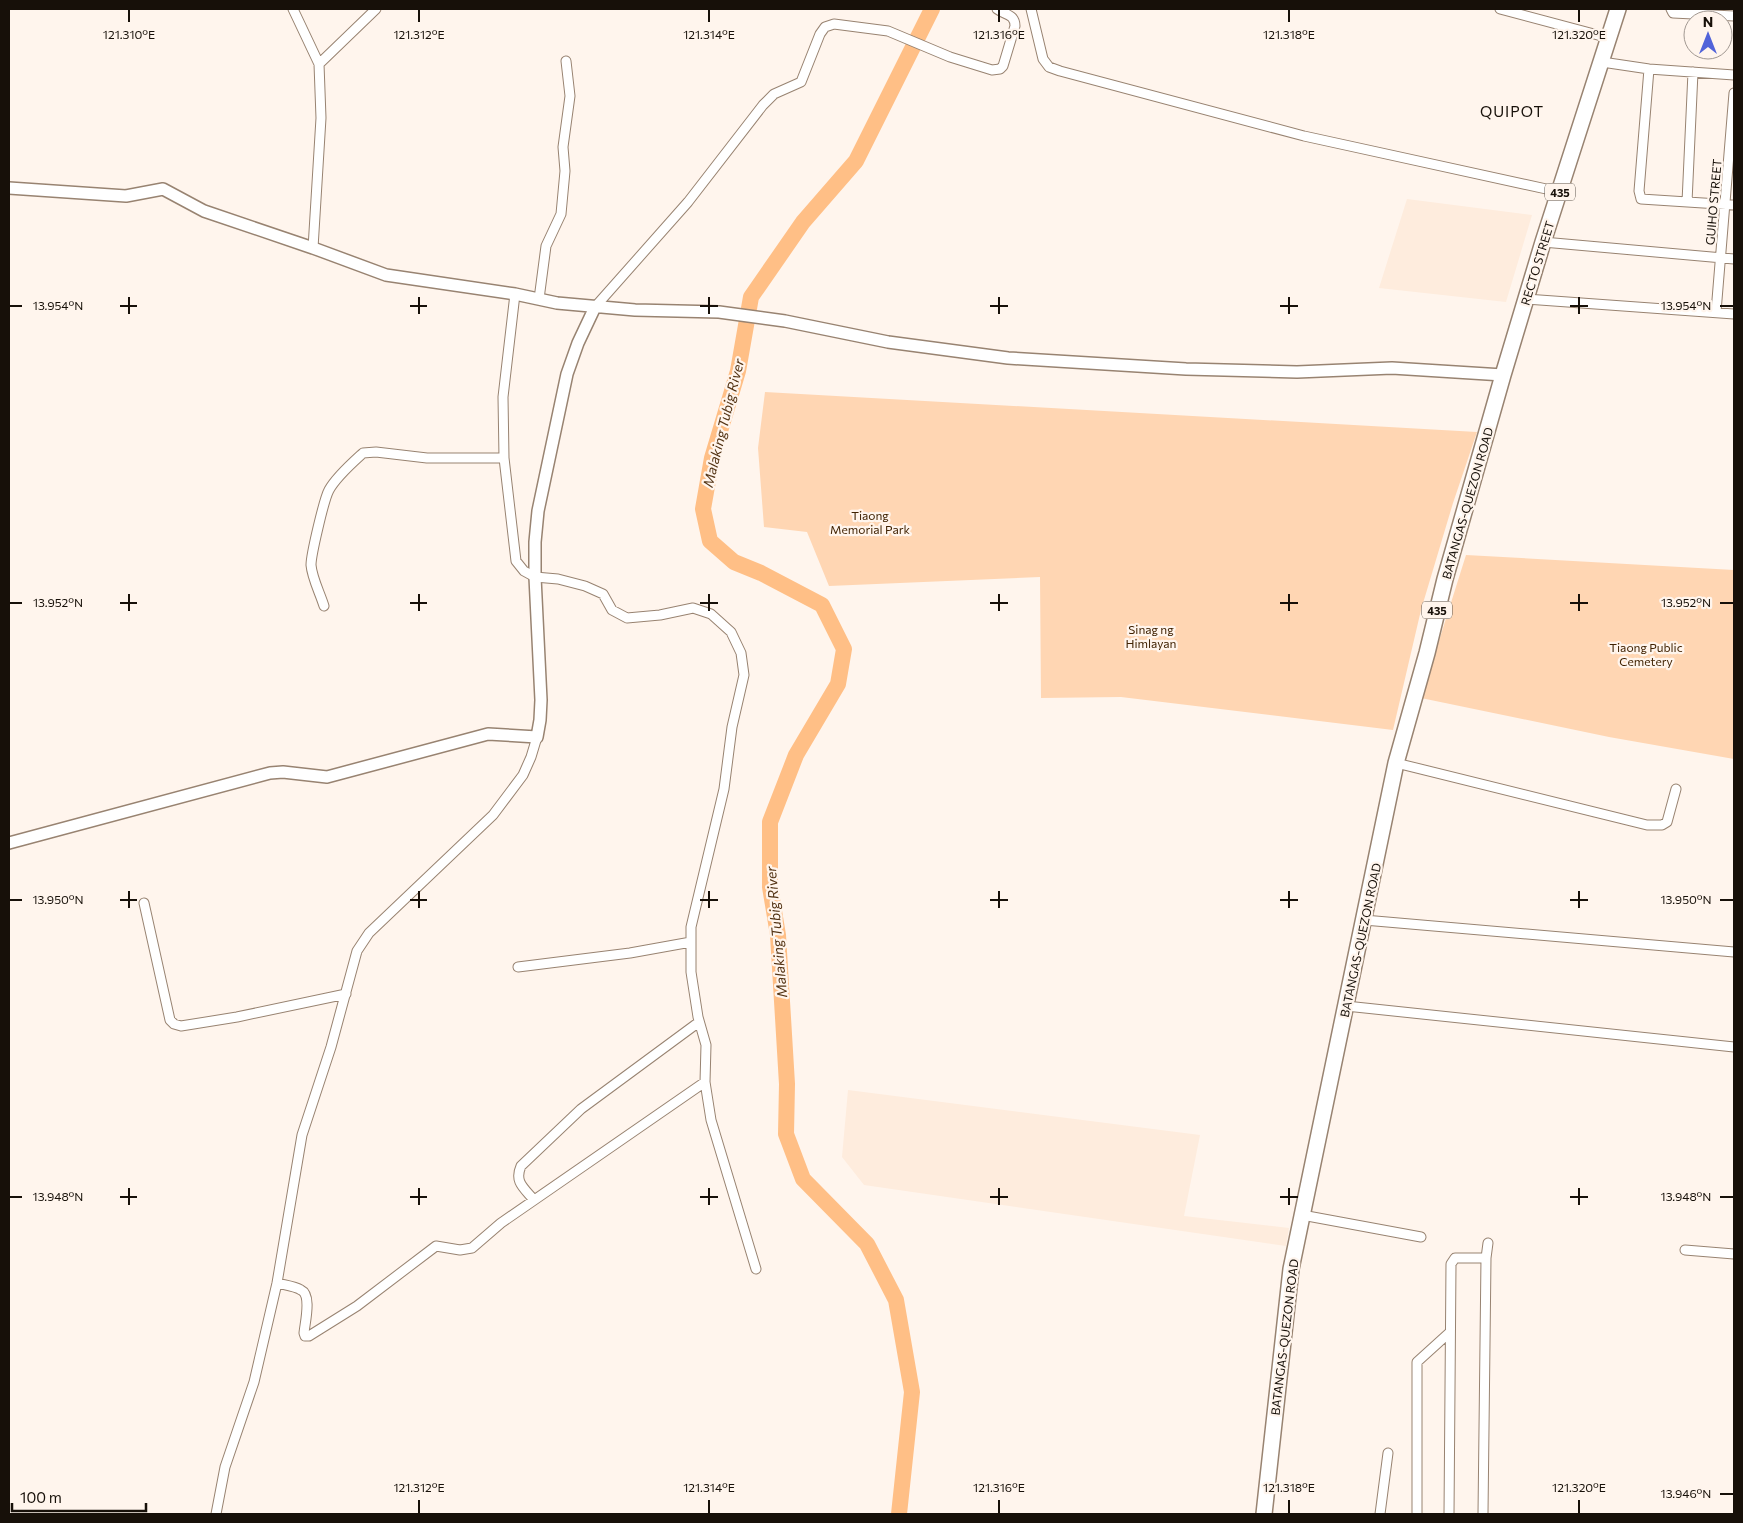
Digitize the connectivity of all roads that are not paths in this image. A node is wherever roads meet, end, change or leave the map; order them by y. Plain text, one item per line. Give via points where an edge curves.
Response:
1 (293, 9) edge
2 (376, 9) edge
3 (997, 9) edge
4 (1031, 9) edge
5 (1500, 9) edge
6 (1618, 9) edge
7 (1610, 38) junction
8 (566, 61) dead end
9 (1602, 62) junction
10 (319, 64) junction
11 (1649, 69) junction
12 (1692, 72) junction
13 (1734, 75) edge
14 (1734, 93) edge
15 (9, 188) edge
16 (1560, 192) junction
17 (1687, 202) junction
18 (1730, 205) edge
19 (1543, 242) junction
20 (313, 248) junction
21 (1721, 258) junction
22 (1734, 259) edge
23 (515, 294) junction
24 (539, 299) junction
25 (1526, 299) junction
26 (595, 307) junction
27 (1716, 312) junction
28 (1734, 314) edge
29 (1503, 375) junction
30 (504, 458) junction
31 (535, 577) junction
32 (324, 606) dead end
33 (537, 737) junction
34 (1396, 763) junction
35 (1676, 789) dead end
36 (9, 843) edge
37 (144, 903) dead end
38 (1364, 920) junction
39 (691, 942) junction
40 (1734, 952) edge
41 (518, 967) dead end
42 (346, 994) junction
43 (1346, 1006) junction
44 (699, 1022) junction
45 (1734, 1046) edge
46 (705, 1082) junction
47 (534, 1200) junction
48 (1302, 1215) junction
49 (1421, 1237) dead end
50 (1488, 1243) dead end
51 (1685, 1250) dead end
52 (1734, 1254) edge
53 (1486, 1258) junction
54 (756, 1269) dead end
55 (277, 1283) junction
56 (1450, 1332) junction
57 (1388, 1453) dead end
58 (216, 1514) edge
59 (1264, 1514) edge
60 (1380, 1514) edge
61 (1417, 1514) edge
62 (1449, 1514) edge
63 (1483, 1514) edge

1 - 10 street
2 - 10 street
3 - 26 street via 1015,20 1003,66 992,70 950,57 888,31 834,24 825,27 802,82 774,94 763,105 688,202
4 - 16 street via 1043,59 1049,67 1060,71 1304,136
5 - 7 street
6 - 7 main road, RECTO STREET / 435
7 - 9 main road, RECTO STREET / 435
8 - 24 street via 570,96 563,148 566,171 561,214 546,246
9 - 11 street
9 - 16 main road, RECTO STREET / 435
10 - 20 street via 321,118
11 - 12 street
11 - 17 street via 1641,199
12 - 13 street
12 - 17 street
14 - 18 street, GUIHO STREET
15 - 20 street via 126,196 163,189 204,211
16 - 19 main road, RECTO STREET / 435
17 - 18 street
18 - 21 street, GUIHO STREET
19 - 21 street
19 - 25 main road, RECTO STREET / 435
20 - 23 street via 386,275
21 - 22 street
21 - 27 street, GUIHO STREET
23 - 24 street
23 - 30 street via 503,397
24 - 26 street
25 - 27 street
25 - 29 main road, RECTO STREET / 435
26 - 29 street via 719,312 785,321 888,342 1008,358 1186,369 1297,372 1392,368
26 - 31 street via 578,343 558,411 538,511
27 - 28 street
29 - 34 main road, BATANGAS-QUEZON ROAD / 435
30 - 31 street via 516,561
30 - 32 street via 426,458 363,453 329,490 325,504 311,568
31 - 33 street via 541,700
31 - 39 street via 567,582 603,594 612,610 626,618 692,608 710,614 730,632 741,652 744,674 732,727 724,789 690,927
33 - 36 street via 488,734 327,776 270,773
33 - 42 street via 522,775 493,815 369,933 357,951
34 - 35 street via 1647,825 1667,822
34 - 38 main road, BATANGAS-QUEZON ROAD / 435
37 - 42 street via 170,1020 174,1024 181,1026 237,1017
38 - 40 street
38 - 43 main road, BATANGAS-QUEZON ROAD / 435
39 - 41 street
39 - 44 street via 691,972
42 - 55 street via 302,1135
43 - 45 street
43 - 48 main road, BATANGAS-QUEZON ROAD / 435
44 - 46 street via 706,1045
44 - 47 street via 581,1109 521,1166 518,1180
46 - 47 street
46 - 54 street via 711,1120
47 - 55 street via 472,1248 460,1250 436,1246 357,1306 309,1336 304,1333 306,1294
48 - 49 street
48 - 59 main road, BATANGAS-QUEZON ROAD / 435 via 1291,1268
50 - 53 street
51 - 52 street
53 - 56 street via 1455,1258 1451,1264
53 - 63 street
55 - 58 street via 254,1382 225,1467
56 - 61 street via 1417,1362
56 - 62 street
57 - 60 street

